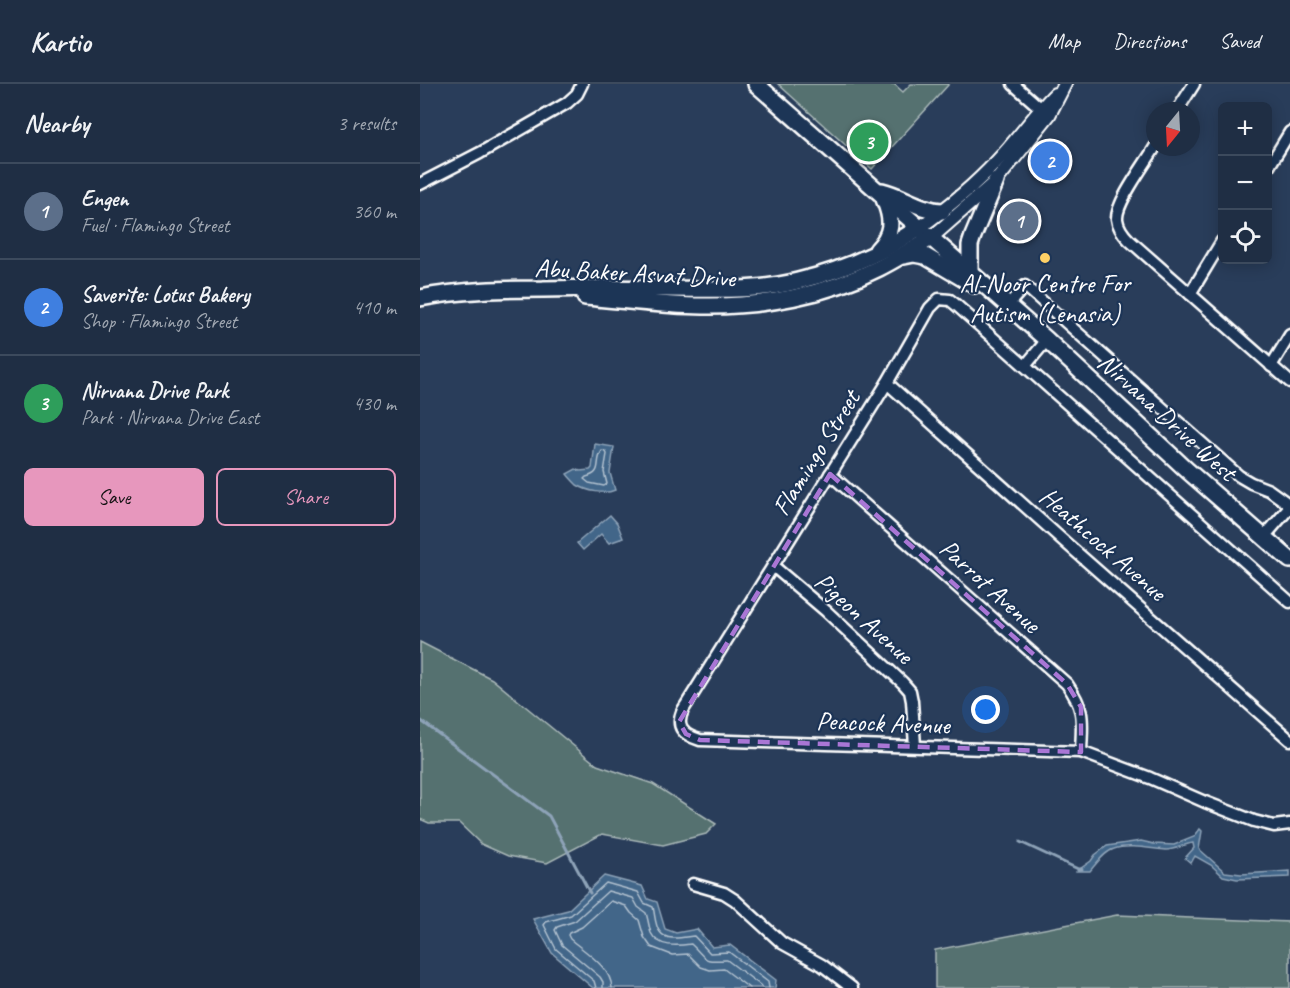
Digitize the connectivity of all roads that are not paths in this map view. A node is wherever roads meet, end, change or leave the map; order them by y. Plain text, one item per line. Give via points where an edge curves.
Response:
1 (582, 84) edge
2 (756, 84) edge
3 (1012, 84) edge
4 (1194, 84) edge
5 (1064, 86) edge
6 (1183, 102) edge
7 (1044, 112) junction
8 (1290, 132) edge
9 (1150, 156) edge
10 (1272, 161) edge
11 (996, 181) junction
12 (420, 184) edge
13 (880, 193) junction
14 (942, 211) junction
15 (925, 233) junction
16 (1218, 248) edge
17 (873, 255) junction
18 (900, 257) junction
19 (970, 273) junction
20 (504, 289) junction
21 (1190, 294) junction
22 (420, 298) edge
23 (1002, 302) junction
24 (1290, 335) edge
25 (1047, 340) junction
26 (1025, 366) junction
27 (1271, 366) junction
28 (1290, 382) edge
29 (887, 383) junction
30 (830, 474) junction
31 (1290, 506) edge
32 (1264, 537) junction
33 (1290, 560) edge
34 (773, 566) junction
35 (1290, 602) edge
36 (681, 728) joint
37 (1290, 740) edge
38 (915, 747) junction
39 (1082, 752) junction
40 (1290, 824) edge
41 (693, 884) dead end
42 (852, 988) edge

1 - 12 street via 567,103
2 - 13 main road, Nirvana Drive West
3 - 7 street
4 - 6 street
5 - 7 street
7 - 11 street via 1030,140
7 - 14 street via 985,174
8 - 10 street
9 - 21 street via 1118,211 1120,229
11 - 15 street
11 - 19 main road via 970,245
13 - 14 main road
13 - 15 main road, Nirvana Drive West
13 - 17 main road via 891,221 885,242
14 - 15 street
15 - 17 main road, Abu Baker Asvat Drive
15 - 18 main road, Abu Baker Asvat Drive
15 - 19 main road, Nirvana Drive West
16 - 21 street
17 - 20 main road, Abu Baker Asvat Drive via 819,276 750,288
18 - 20 main road, Abu Baker Asvat Drive via 862,276 771,302 687,306
18 - 23 main road via 925,256
19 - 23 main road, Nirvana Drive West
20 - 22 main road, Abu Baker Asvat Drive
21 - 27 street
23 - 25 main road, Nirvana Drive West
23 - 31 street via 1024,286 1239,476 1269,490
24 - 27 street
25 - 26 street
25 - 32 main road, Nirvana Drive West
26 - 29 street, Flamingo Street via 950,300 939,299
26 - 35 street
27 - 28 street
29 - 30 street, Flamingo Street
29 - 37 street, Heathcock Avenue
30 - 34 street, Flamingo Street
30 - 39 street, Parrot Avenue via 1067,684 1083,715
31 - 32 street
32 - 33 main road, Nirvana Drive West
34 - 36 street, Flamingo Street via 683,710
34 - 38 street, Pigeon Avenue via 903,683 912,701
36 - 38 street, Peacock Avenue via 700,740
38 - 39 street, Peacock Avenue
39 - 40 street, Peacock Avenue via 1254,821 1274,826
41 - 42 street via 735,900 782,943 822,965

